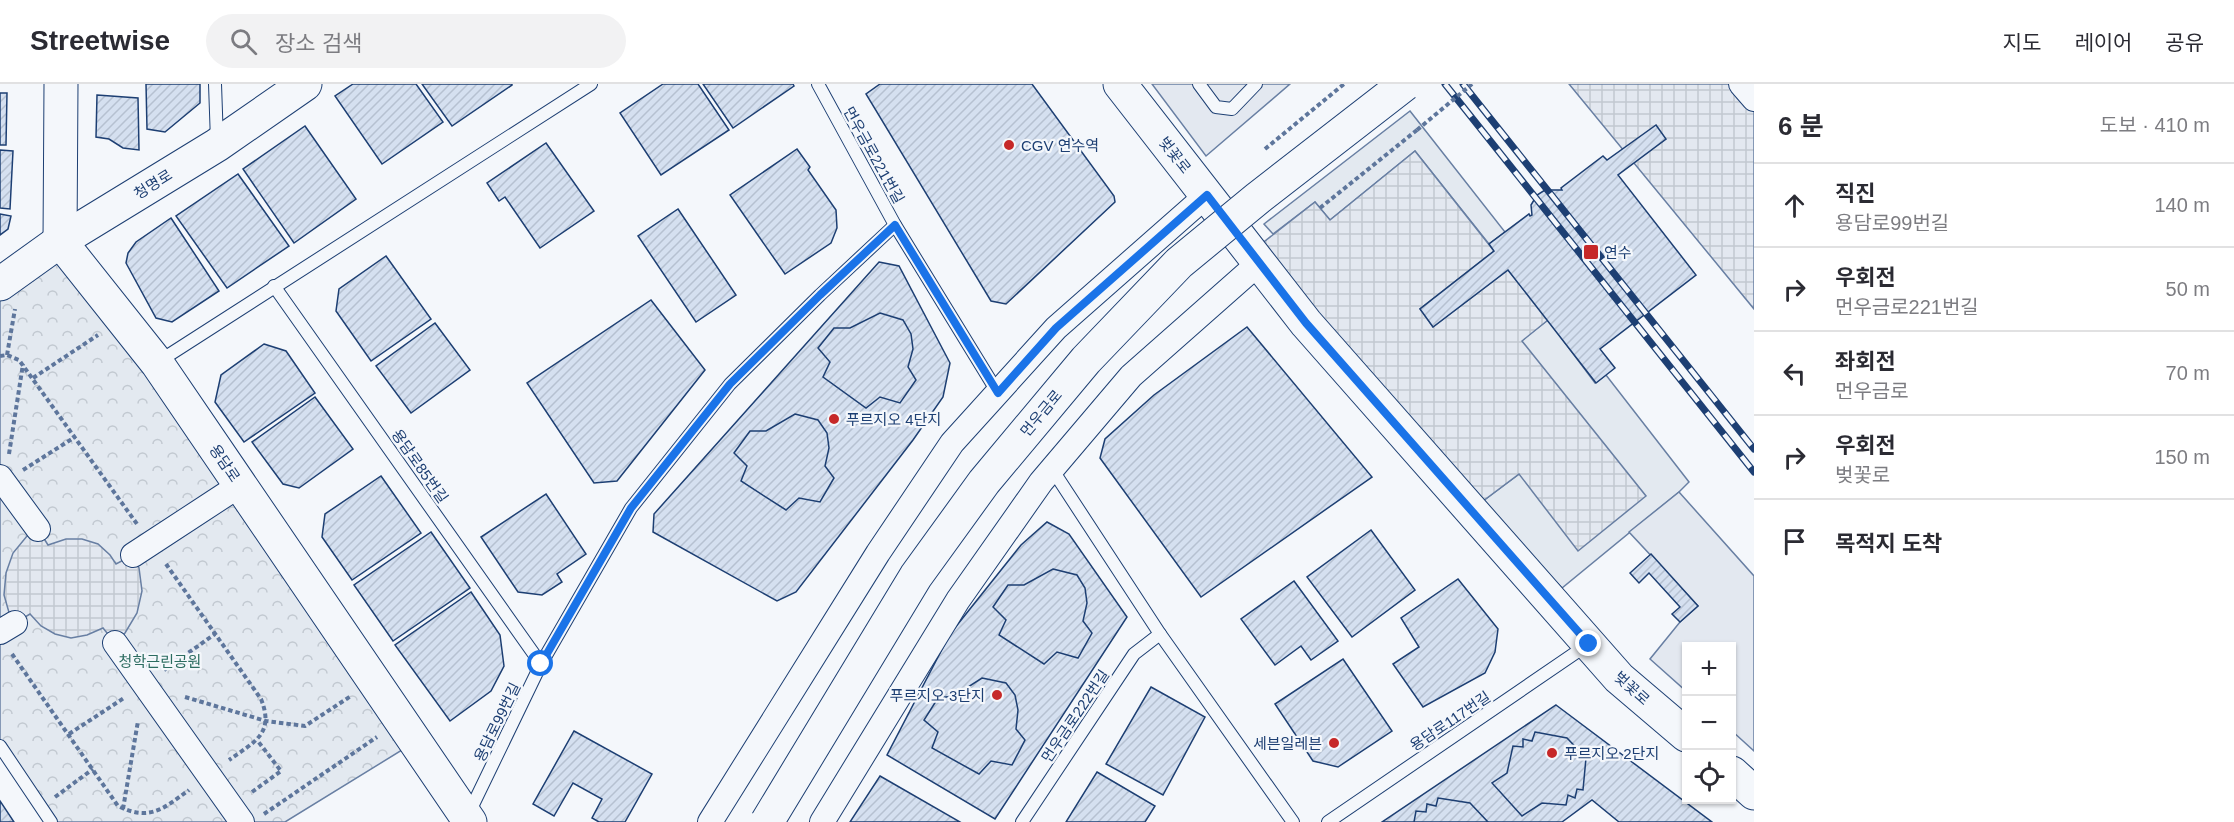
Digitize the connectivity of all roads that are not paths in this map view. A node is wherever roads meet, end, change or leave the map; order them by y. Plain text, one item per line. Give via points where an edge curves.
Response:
1 (61, 84) edge
2 (215, 84) edge
3 (305, 84) edge
4 (591, 84) edge
5 (818, 84) edge
6 (1120, 84) edge
7 (1199, 84) edge
8 (1256, 84) edge
9 (1405, 84) edge
10 (1741, 84) edge
11 (1754, 99) edge
12 (217, 145) junction
13 (1207, 195) junction
14 (895, 225) junction
15 (60, 241) junction
16 (1259, 263) junction
17 (0, 284) edge
18 (274, 286) junction
19 (157, 363) junction
20 (998, 393) junction
21 (1052, 468) junction
22 (2, 480) edge
23 (240, 485) junction
24 (38, 529) dead end
25 (133, 555) dead end
26 (1160, 633) junction
27 (115, 643) dead end
28 (1589, 644) junction
29 (541, 664) junction
30 (1682, 732) edge
31 (0, 746) edge
32 (1736, 777) edge
33 (1754, 793) edge
34 (250, 820) edge
35 (467, 821) edge
36 (51, 822) edge
37 (710, 822) edge
38 (767, 822) edge
39 (822, 822) edge
40 (1022, 822) edge
41 (1293, 822) edge
42 (1328, 822) edge

1 - 15 street
2 - 12 lane
3 - 12 street, 청명로
4 - 18 lane
5 - 14 lane, 먼우금로221번길
6 - 13 street, 벚꽃로
7 - 8 lane via 1216,107 1232,109
9 - 38 street, 먼우금로, bridge via 1179,263 1086,360 984,482 916,576
10 - 11 street
12 - 15 street, 청명로
13 - 16 street, 벚꽃로
13 - 20 street via 1056,328
14 - 20 lane, 먼우금로221번길
14 - 29 lane, 용담로99번길 via 723,393 631,508
15 - 17 street, 청명로
15 - 19 street, 용담로
16 - 21 street via 1131,376
16 - 28 street, 벚꽃로 via 1306,323
18 - 19 lane
18 - 29 lane, 용담로85번길
19 - 23 street, 용담로
20 - 37 street via 952,443 878,553
21 - 26 lane
21 - 39 street via 958,600
22 - 24 street
23 - 25 street
23 - 35 street, 용담로
26 - 40 lane, 먼우금로222번길 via 1134,654
26 - 41 lane
27 - 34 street
28 - 30 street, 벚꽃로 via 1619,678
28 - 42 lane, 용담로117번길
29 - 35 lane, 용담로99번길
31 - 36 lane
32 - 33 street

